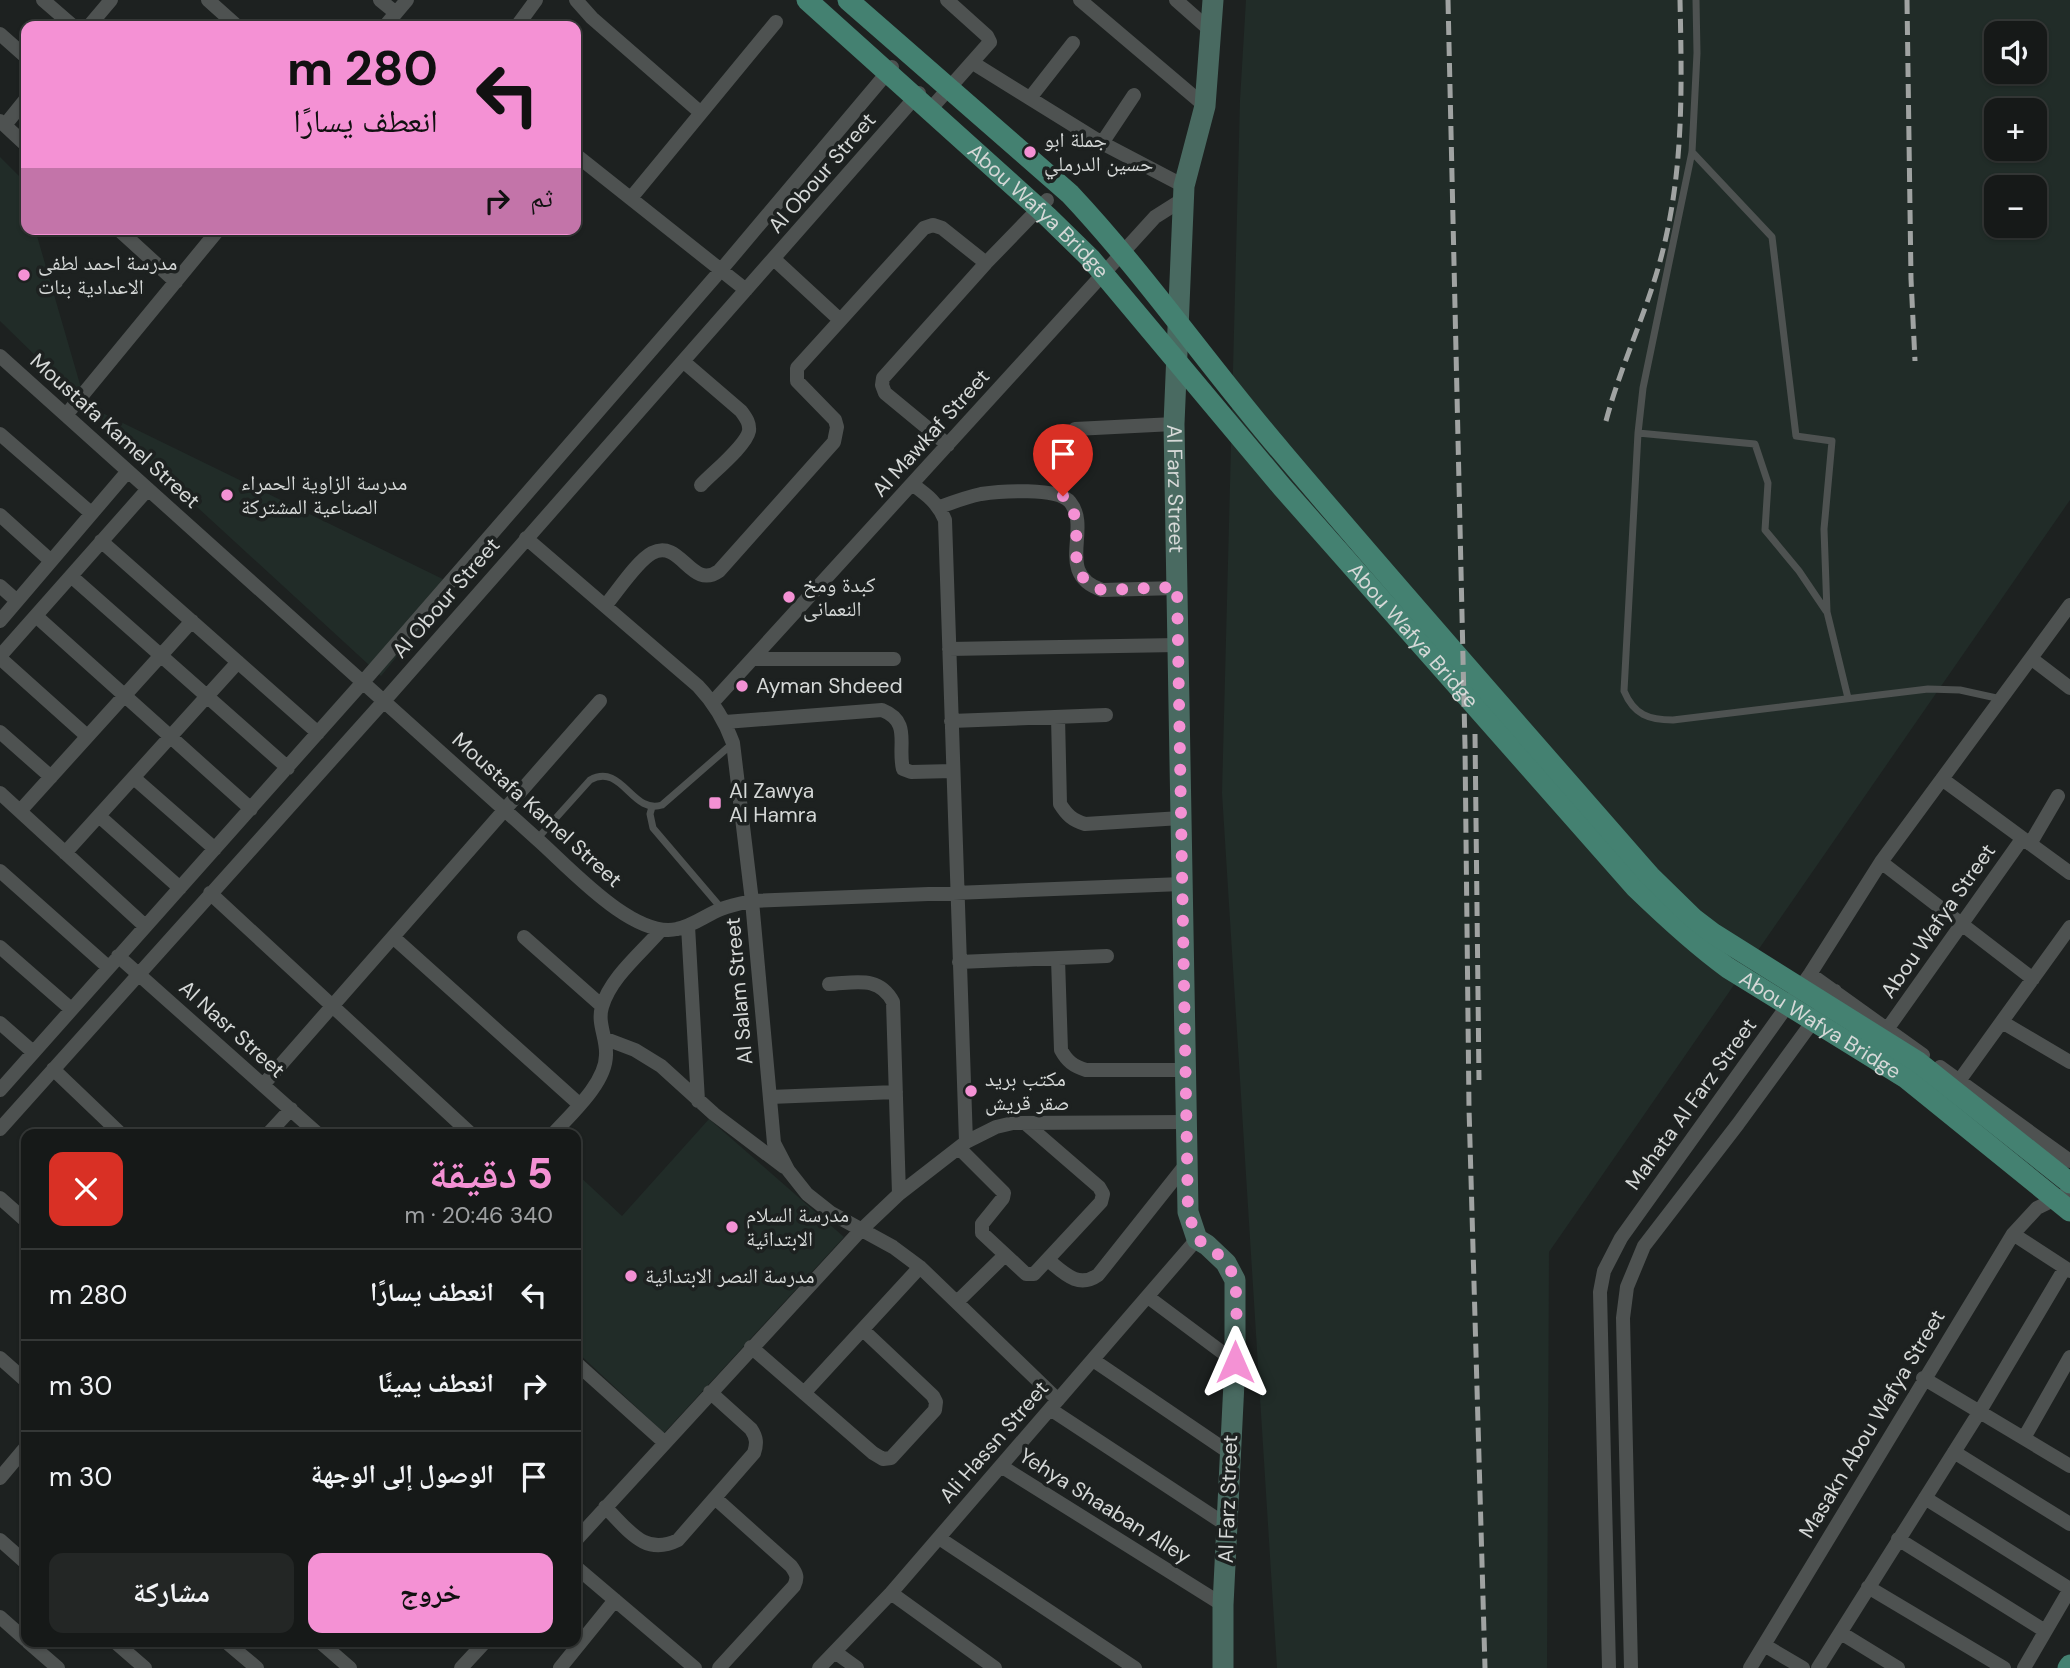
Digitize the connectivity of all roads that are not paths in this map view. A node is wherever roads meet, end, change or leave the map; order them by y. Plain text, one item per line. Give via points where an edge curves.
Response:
1 (43, 0) edge
2 (111, 0) edge
3 (208, 0) edge
4 (380, 0) edge
5 (407, 0) edge
6 (536, 0) edge
7 (576, 0) edge
8 (807, 0) edge
9 (822, 0) edge
10 (848, 0) edge
11 (947, 0) edge
12 (1080, 0) edge
13 (1177, 0) edge
14 (1213, 0) edge
15 (1696, 0) edge
16 (396, 13) junction
17 (68, 21) edge
18 (93, 21) edge
19 (231, 21) edge
20 (389, 21) edge
21 (521, 21) edge
22 (776, 22) dead end
23 (1211, 31) junction
24 (0, 34) edge
25 (1073, 43) dead end
26 (21, 53) edge
27 (973, 63) junction
28 (892, 66) junction
29 (1134, 95) dead end
30 (928, 98) junction
31 (1030, 98) junction
32 (21, 104) edge
33 (1205, 106) junction
34 (701, 113) junction
35 (2, 123) edge
36 (21, 140) edge
37 (1102, 142) junction
38 (1692, 152) junction
39 (581, 159) edge
40 (1184, 192) junction
41 (631, 198) junction
42 (1047, 200) junction
43 (125, 235) edge
44 (214, 235) edge
45 (774, 259) junction
46 (986, 263) junction
47 (1112, 264) junction
48 (721, 270) junction
49 (176, 282) junction
50 (746, 290) junction
51 (840, 320) junction
52 (1179, 340) junction
53 (0, 356) edge
54 (684, 362) junction
55 (66, 415) junction
56 (1174, 424) junction
57 (1075, 429) dead end
58 (1638, 433) junction
59 (0, 435) edge
60 (948, 445) junction
61 (128, 471) junction
62 (912, 484) junction
63 (701, 485) dead end
64 (148, 489) junction
65 (940, 507) junction
66 (91, 513) junction
67 (0, 515) edge
68 (526, 538) junction
69 (102, 541) junction
70 (51, 561) junction
71 (71, 576) junction
72 (0, 586) edge
73 (1177, 587) junction
74 (17, 601) junction
75 (2070, 605) edge
76 (605, 606) junction
77 (1827, 612) junction
78 (36, 616) junction
79 (0, 621) edge
80 (192, 621) junction
81 (1178, 645) junction
82 (950, 649) junction
83 (160, 655) junction
84 (0, 657) edge
85 (753, 659) junction
86 (894, 659) dead end
87 (2032, 659) junction
88 (238, 662) junction
89 (363, 682) junction
90 (2070, 688) edge
91 (124, 696) junction
92 (207, 696) junction
93 (1848, 698) junction
94 (2001, 699) junction
95 (384, 701) junction
96 (600, 701) dead end
97 (713, 702) junction
98 (1106, 715) dead end
99 (1058, 718) junction
100 (951, 721) junction
101 (725, 722) junction
102 (0, 732) edge
103 (318, 733) junction
104 (87, 736) junction
105 (171, 737) junction
106 (733, 743) junction
107 (288, 768) junction
108 (953, 771) junction
109 (51, 777) junction
110 (134, 778) junction
111 (1942, 779) junction
112 (0, 793) edge
113 (2058, 796) dead end
114 (652, 807) junction
115 (251, 809) junction
116 (505, 810) junction
117 (20, 811) junction
118 (99, 816) junction
119 (1181, 818) junction
120 (537, 839) junction
121 (2026, 842) junction
122 (215, 849) junction
123 (65, 853) junction
124 (1881, 862) junction
125 (0, 871) edge
126 (2070, 873) edge
127 (1182, 884) junction
128 (180, 888) junction
129 (210, 893) junction
130 (957, 893) junction
131 (752, 901) junction
132 (722, 909) junction
133 (1961, 924) junction
134 (145, 926) junction
135 (688, 926) junction
136 (2070, 926) edge
137 (661, 930) junction
138 (393, 937) junction
139 (524, 937) dead end
140 (0, 947) edge
141 (1107, 956) dead end
142 (1058, 958) junction
143 (113, 962) junction
144 (959, 962) junction
145 (138, 974) junction
146 (1810, 974) junction
147 (2033, 979) junction
148 (829, 984) dead end
149 (1835, 991) junction
150 (332, 1006) junction
151 (602, 1006) junction
152 (71, 1009) junction
153 (2002, 1021) junction
154 (0, 1023) edge
155 (1888, 1028) junction
156 (606, 1040) junction
157 (33, 1052) junction
158 (2070, 1062) edge
159 (53, 1069) junction
160 (1186, 1070) junction
161 (1959, 1081) junction
162 (263, 1085) junction
163 (0, 1089) edge
164 (896, 1092) junction
165 (770, 1097) junction
166 (698, 1101) junction
167 (579, 1104) junction
168 (290, 1109) junction
169 (1186, 1122) junction
170 (1025, 1123) junction
171 (0, 1129) edge
172 (116, 1129) edge
173 (272, 1129) edge
174 (312, 1129) edge
175 (466, 1129) edge
176 (557, 1129) edge
177 (963, 1145) junction
178 (2070, 1161) edge
179 (1187, 1163) junction
180 (788, 1170) junction
181 (1668, 1173) junction
182 (2070, 1183) edge
183 (1688, 1188) junction
184 (2070, 1192) edge
185 (899, 1194) junction
186 (0, 1198) edge
187 (2070, 1211) edge
188 (21, 1217) edge
189 (860, 1231) junction
190 (2013, 1234) junction
191 (1197, 1239) junction
192 (1004, 1256) junction
193 (1048, 1260) junction
194 (919, 1267) junction
195 (2068, 1270) edge
196 (1147, 1297) junction
197 (957, 1301) junction
198 (863, 1330) junction
199 (751, 1346) junction
200 (2070, 1357) edge
201 (0, 1358) edge
202 (1093, 1360) junction
203 (1235, 1362) junction
204 (581, 1367) edge
205 (21, 1377) edge
206 (1923, 1378) junction
207 (710, 1392) junction
208 (804, 1393) junction
209 (1054, 1404) junction
210 (1980, 1411) junction
211 (2024, 1438) junction
212 (664, 1442) junction
213 (1954, 1452) junction
214 (1230, 1453) junction
215 (2069, 1463) edge
216 (21, 1464) edge
217 (1001, 1466) junction
218 (0, 1478) edge
219 (1925, 1498) junction
220 (715, 1499) junction
221 (605, 1507) junction
222 (581, 1520) edge
223 (1628, 1524) junction
224 (2070, 1524) edge
225 (588, 1526) junction
226 (1606, 1526) junction
227 (1228, 1527) junction
228 (581, 1534) edge
229 (939, 1538) junction
230 (0, 1539) edge
231 (1898, 1539) junction
232 (21, 1558) edge
233 (581, 1571) edge
234 (1868, 1587) junction
235 (2070, 1589) edge
236 (891, 1593) junction
237 (615, 1600) junction
238 (1223, 1605) junction
239 (0, 1617) edge
240 (2045, 1631) junction
241 (1841, 1633) junction
242 (21, 1636) edge
243 (1764, 1644) junction
244 (581, 1646) edge
245 (34, 1647) edge
246 (120, 1647) edge
247 (232, 1647) edge
248 (326, 1647) edge
249 (480, 1647) edge
250 (580, 1647) edge
251 (835, 1652) junction
252 (139, 1666) edge
253 (566, 1666) edge
254 (58, 1668) edge
255 (257, 1668) edge
256 (350, 1668) edge
257 (461, 1668) edge
258 (695, 1668) edge
259 (719, 1668) edge
260 (820, 1668) edge
261 (857, 1668) edge
262 (995, 1668) edge
263 (1135, 1668) edge
264 (1223, 1668) edge
265 (1609, 1668) edge
266 (1631, 1668) edge
267 (1750, 1668) edge
268 (1803, 1668) edge
269 (1818, 1668) edge
270 (1898, 1668) edge
271 (2004, 1668) edge
272 (2024, 1668) edge

1 - 17 street
2 - 18 street
3 - 19 street
4 - 16 street
5 - 16 street
6 - 21 street
7 - 34 street
8 - 187 main road, Abou Wafya Bridge via 1091,259 1282,487 1636,888 1728,968 1906,1078
9 - 28 main road
10 - 182 main road, Abou Wafya Bridge via 1070,194 1097,223 1281,451 1672,898 1714,934 1918,1062
11 - 27 street, Al Obour Street via 989,38 989,45
12 - 33 street
13 - 23 street
14 - 23 street, Al Farz Street
15 - 38 lane
16 - 20 street
22 - 34 street
23 - 33 street, Al Farz Street
24 - 26 street
25 - 31 street
27 - 30 street, Al Obour Street
27 - 31 street
28 - 30 main road
28 - 48 street, Al Obour Street
29 - 37 street
30 - 42 main road
30 - 45 street, Al Obour Street
31 - 37 street
32 - 35 street
33 - 40 street, Al Farz Street
34 - 41 street
35 - 36 street
37 - 40 street
38 - 58 lane via 1643,388
38 - 77 lane via 1772,237 1796,436 1832,442 1825,528
39 - 41 street
40 - 47 street, Al Mawkaf Street
40 - 52 street, Al Farz Street
41 - 48 street
42 - 46 street
42 - 47 main road
43 - 49 street
44 - 49 street
45 - 50 street, Al Obour Street
45 - 51 street
46 - 51 street via 942,228 925,228
46 - 60 street via 883,378 885,393
47 - 52 main road
47 - 60 street, Al Mawkaf Street
48 - 50 street
48 - 89 street, Al Obour Street
49 - 55 street
50 - 54 street, Al Obour Street
51 - 76 street via 796,374 801,386 835,420 835,442 719,571 702,576 667,551 654,551
52 - 56 street, Al Farz Street
53 - 55 street, Moustafa Kamel Street
54 - 63 street via 748,421 743,443
54 - 68 street, Al Obour Street
55 - 61 street, Moustafa Kamel Street
56 - 57 street
56 - 73 street, Al Farz Street
58 - 77 lane via 1755,443 1768,483 1765,530
58 - 93 lane via 1624,691 1629,703 1638,714 1673,720
59 - 66 street
60 - 62 street, Al Mawkaf Street
61 - 64 street, Moustafa Kamel Street
61 - 66 street
62 - 65 street
62 - 85 street, Al Mawkaf Street
64 - 69 street
64 - 89 street, Moustafa Kamel Street
65 - 73 street via 983,494 1052,492 1071,503 1076,514 1077,570 1092,587
65 - 82 street via 946,527
66 - 70 street
67 - 70 street
68 - 76 street, Al Salam Street
68 - 95 street, Al Obour Street
69 - 71 street
69 - 80 street
70 - 74 street
71 - 78 street
71 - 83 street
72 - 74 street
73 - 81 street, Al Farz Street
74 - 79 street
75 - 87 street, Mahata Al Farz Street
76 - 97 street, Al Salam Street
77 - 93 lane
78 - 84 street
78 - 91 street
80 - 83 street
80 - 88 street
81 - 82 street
81 - 119 street, Al Farz Street
82 - 100 street
83 - 91 street
83 - 92 street
84 - 104 street
85 - 86 street
85 - 97 street, Al Mawkaf Street
87 - 90 street
87 - 94 street, Mahata Al Farz Street
88 - 92 street
88 - 103 street
89 - 95 street, Moustafa Kamel Street
89 - 103 street, Al Obour Street
91 - 104 street
91 - 105 street
92 - 105 street
92 - 107 street
93 - 94 lane via 1928,689
94 - 111 street, Mahata Al Farz Street
95 - 116 street, Moustafa Kamel Street
95 - 129 street, Al Obour Street
96 - 116 street
97 - 101 street, Al Salam Street
98 - 99 street
99 - 100 street
99 - 119 street via 1060,804 1074,821
100 - 108 street
101 - 106 street, Al Salam Street
101 - 108 street via 882,710 901,726 903,769
102 - 109 street
103 - 107 street, Al Obour Street
104 - 109 street
105 - 110 street
105 - 115 street
106 - 114 lane via 662,805
106 - 131 street, Al Salam Street
107 - 115 street, Al Obour Street
108 - 130 street
109 - 117 street
110 - 118 street
110 - 122 street
111 - 121 street
111 - 124 street, Mahata Al Farz Street
112 - 117 street
113 - 121 street, Abou Wafya Street
114 - 120 lane via 616,779 596,777
114 - 132 lane via 653,828
115 - 122 street, Al Obour Street
116 - 120 street, Moustafa Kamel Street
116 - 138 street
117 - 123 street
118 - 123 street
118 - 128 street
119 - 127 street, Al Farz Street
120 - 137 street, Moustafa Kamel Street via 618,911
121 - 126 street
121 - 133 street, Abou Wafya Street
122 - 128 street, Al Obour Street
123 - 134 street
124 - 133 street
124 - 146 street, Mahata Al Farz Street
125 - 143 street, Al Nasr Street
127 - 130 street
127 - 160 street, Al Farz Street
128 - 134 street, Al Obour Street
129 - 145 street, Al Obour Street
129 - 150 street
130 - 131 street
130 - 144 street
131 - 132 street
131 - 165 street, Al Salam Street
132 - 135 street
133 - 147 street
133 - 155 street, Abou Wafya Street
134 - 143 street, Al Obour Street
135 - 137 street
135 - 166 street
136 - 147 street
137 - 151 street via 610,988
138 - 150 street
138 - 167 street
139 - 151 street
140 - 152 street
141 - 142 street
142 - 144 street
142 - 160 street via 1061,1050 1067,1059 1086,1070
143 - 145 street, Al Nasr Street
143 - 152 street, Al Obour Street
144 - 177 street
145 - 159 street, Al Obour Street
145 - 162 street, Al Nasr Street
146 - 149 street
146 - 181 street, Mahata Al Farz Street
147 - 153 street
148 - 164 street via 875,983 887,990 893,1002
149 - 155 street
149 - 183 street
150 - 162 street
150 - 175 street
151 - 156 street via 600,1019
152 - 157 street, Al Obour Street
153 - 158 street
153 - 161 street
154 - 157 street
155 - 161 street
156 - 166 street via 661,1066
156 - 167 street via 601,1078
157 - 163 street, Al Obour Street
159 - 171 street, Al Obour Street
159 - 172 street
160 - 169 street, Al Farz Street
161 - 178 street
162 - 168 street, Al Nasr Street
164 - 165 street
164 - 185 street
165 - 180 street, Al Salam Street via 774,1143
166 - 180 street
167 - 176 street
168 - 173 street
168 - 174 street, Al Nasr Street
169 - 170 street
169 - 179 street, Al Farz Street
170 - 177 street via 996,1126
170 - 193 street via 1103,1194 1101,1202
177 - 185 street
177 - 192 street via 1002,1189 1003,1198 981,1229
179 - 191 street, Al Farz Street via 1188,1212
179 - 193 street via 1098,1275 1080,1282
180 - 189 street, Al Salam Street via 807,1194
181 - 183 street
181 - 226 street, Mahata Al Farz Street via 1621,1238 1604,1271 1600,1292
183 - 223 street via 1644,1246 1624,1301
184 - 190 street, Masakn Abou Wafya Street via 2037,1208
185 - 189 street
186 - 188 street
189 - 194 street, Al Salam Street via 893,1247
189 - 199 street
190 - 195 street
190 - 206 street, Masakn Abou Wafya Street
191 - 196 street, Ali Hassn Street
191 - 203 street, Al Farz Street via 1226,1263 1235,1280
192 - 193 street via 1030,1275
192 - 197 street
194 - 197 street, Al Salam Street
194 - 198 street
195 - 210 street
196 - 202 street, Ali Hassn Street
196 - 203 street
197 - 209 street, Al Salam Street
198 - 208 street
198 - 208 street via 936,1402 935,1410 898,1453 883,1459 873,1453
199 - 207 street
199 - 208 street
200 - 211 street
201 - 205 street
202 - 209 street, Ali Hassn Street
202 - 214 street
203 - 214 street, Al Farz Street
204 - 212 street
206 - 210 street
206 - 243 street, Masakn Abou Wafya Street
207 - 212 street
207 - 220 street via 751,1429 757,1446
209 - 217 street, Ali Hassn Street
209 - 227 street, Al Salam Street
210 - 211 street
210 - 213 street
211 - 215 street
212 - 221 street
213 - 219 street
213 - 224 street
214 - 227 street, Al Farz Street
216 - 218 street
217 - 229 street, Ali Hassn Street
217 - 238 street, Yehya Shaaban Alley
219 - 231 street
219 - 235 street
220 - 221 street via 678,1540 665,1546 639,1540
220 - 259 street via 791,1566 797,1580
221 - 225 street
222 - 225 street
223 - 226 street
223 - 266 street
225 - 228 street
226 - 265 street, Mahata Al Farz Street
227 - 238 street, Al Farz Street
229 - 236 street, Ali Hassn Street
229 - 263 street
230 - 232 street
231 - 234 street
231 - 240 street
233 - 237 street
234 - 241 street
234 - 271 street
235 - 240 street
236 - 251 street, Ali Hassn Street
236 - 262 street
237 - 244 street
237 - 258 street
238 - 264 street, Al Farz Street
239 - 242 street
240 - 272 street
241 - 269 street
241 - 270 street
243 - 267 street, Masakn Abou Wafya Street
243 - 268 street
245 - 254 street
246 - 252 street
247 - 255 street
248 - 256 street
249 - 257 street
250 - 253 street
251 - 260 street, Ali Hassn Street
251 - 261 street

